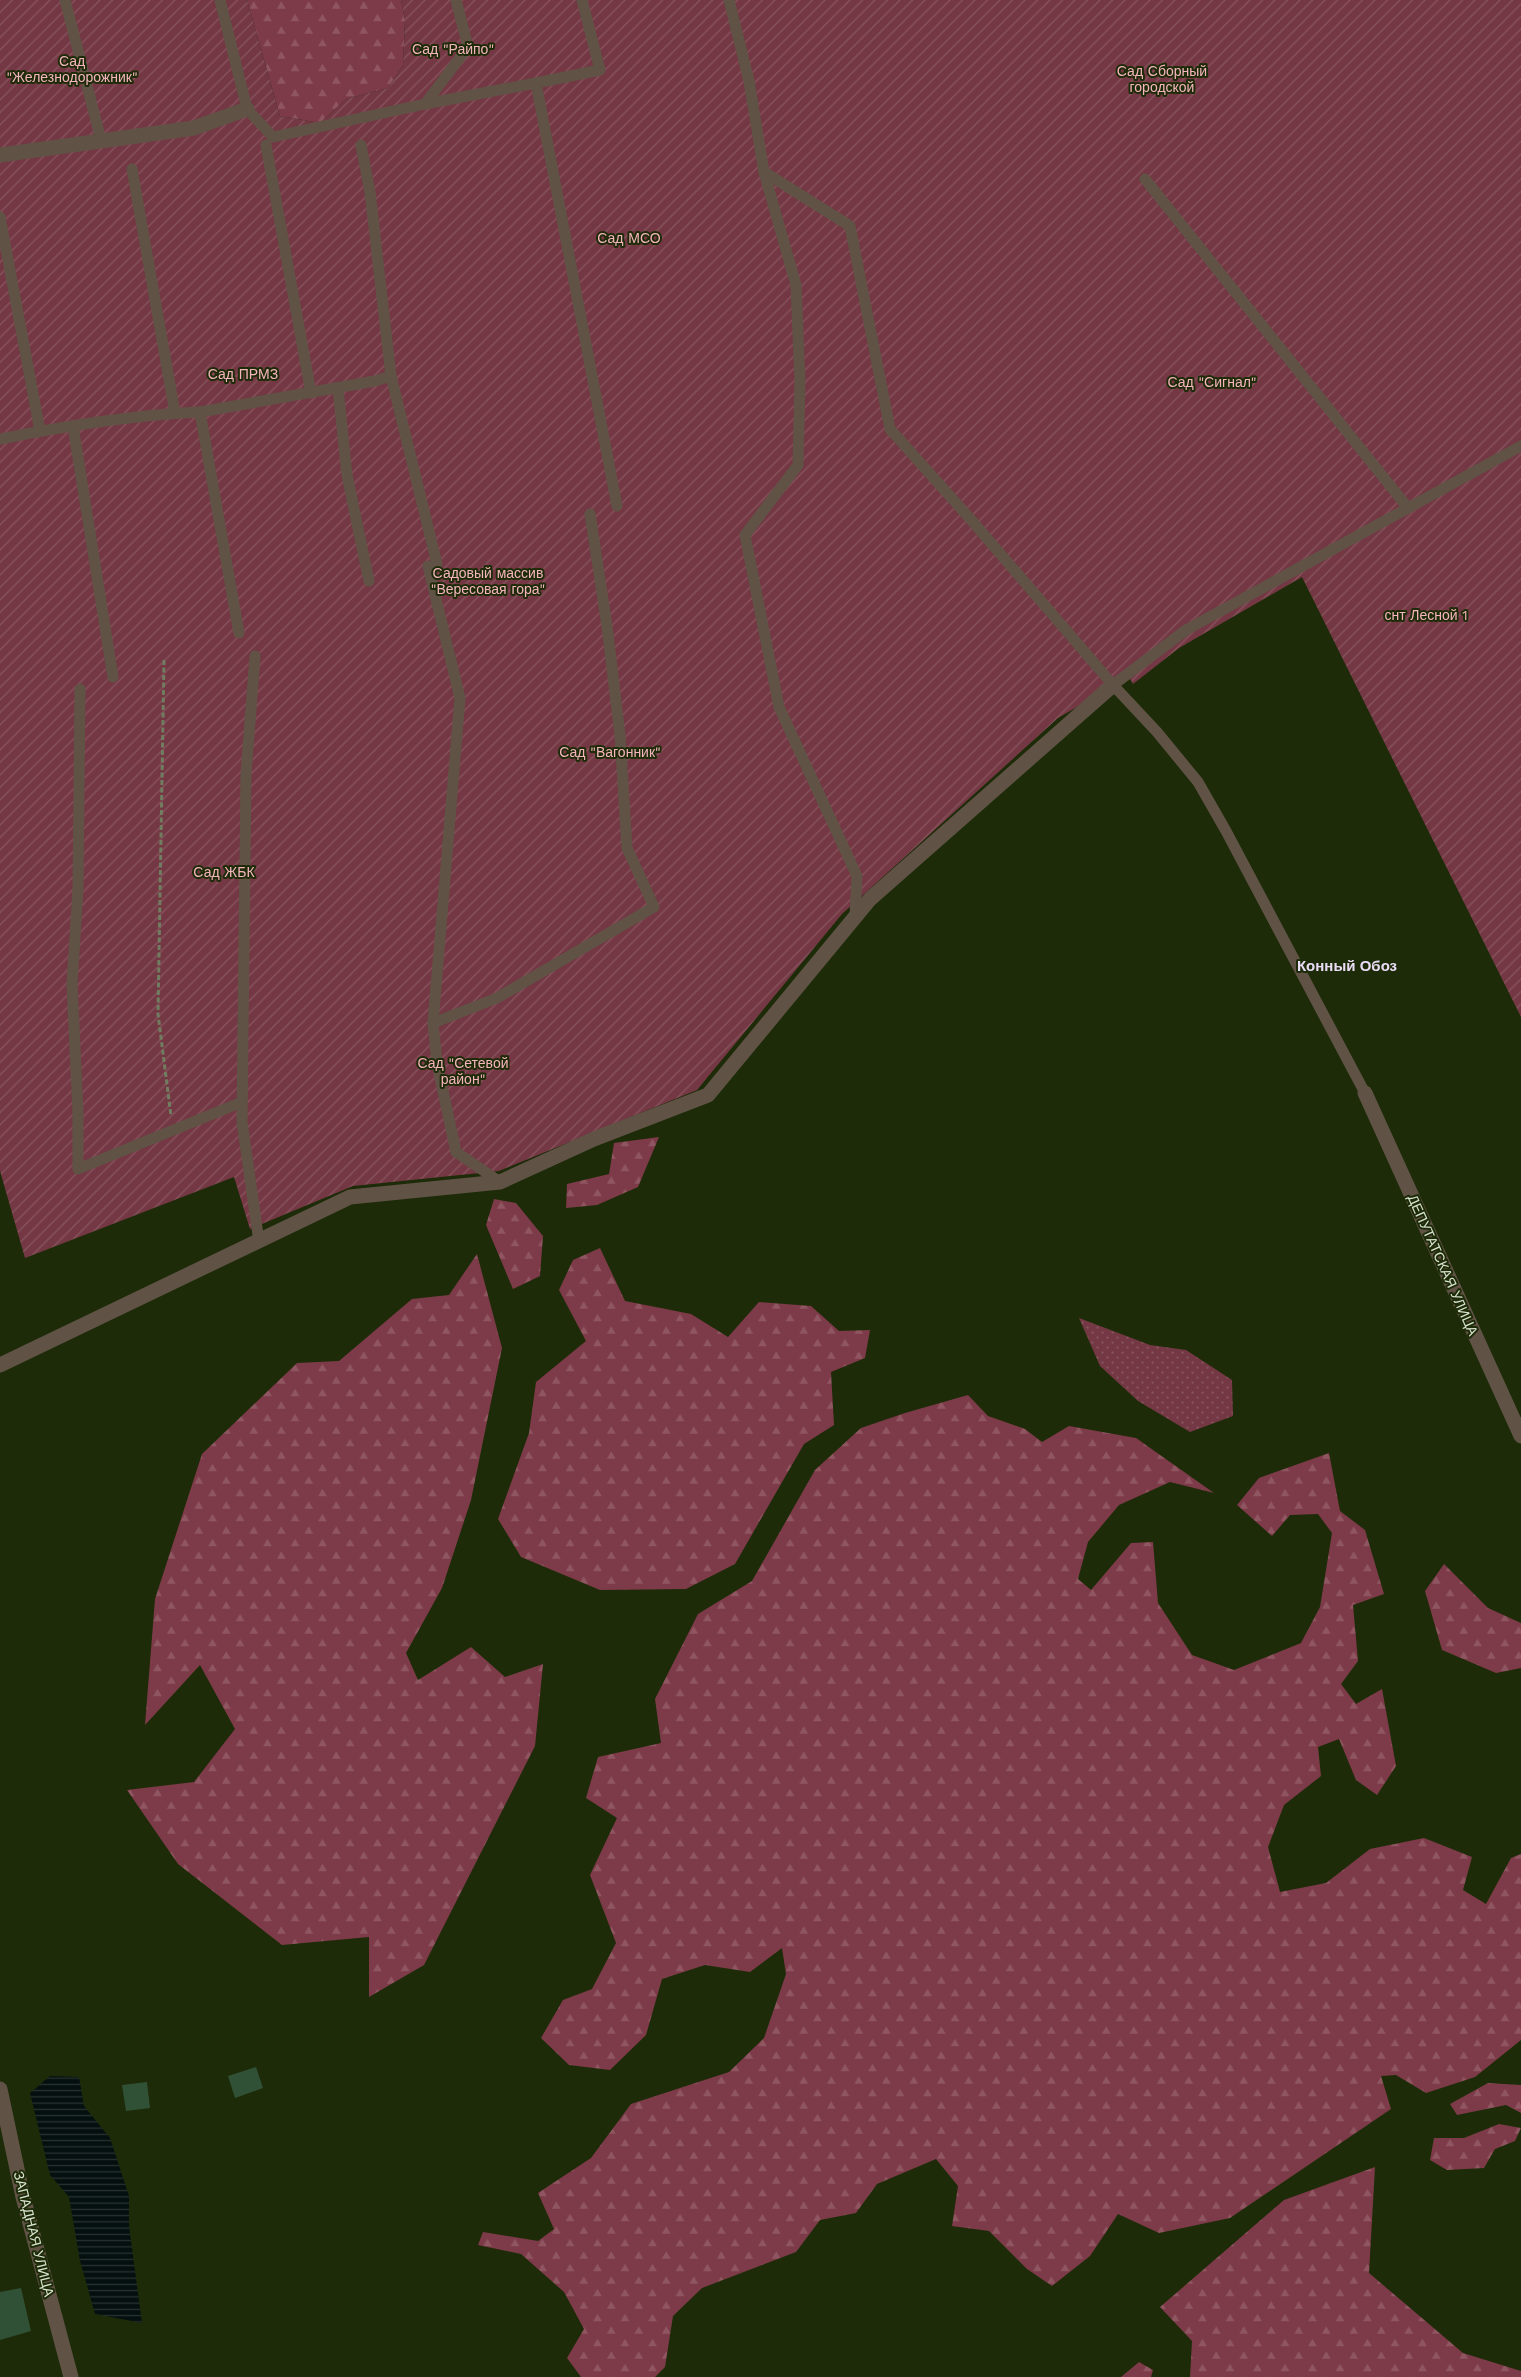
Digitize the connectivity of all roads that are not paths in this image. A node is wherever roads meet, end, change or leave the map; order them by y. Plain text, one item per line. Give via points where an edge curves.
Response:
1 (65, 0) edge
2 (220, 0) edge
3 (456, 0) edge
4 (582, 0) edge
5 (729, 0) edge
6 (536, 83) junction
7 (425, 104) junction
8 (247, 109) junction
9 (102, 140) junction
10 (266, 145) dead end
11 (361, 145) dead end
12 (0, 155) edge
13 (132, 169) dead end
14 (764, 172) junction
15 (1145, 179) dead end
16 (0, 217) edge
17 (391, 376) junction
18 (338, 388) junction
19 (311, 393) junction
20 (200, 412) junction
21 (175, 413) junction
22 (72, 426) junction
23 (40, 431) junction
24 (0, 439) edge
25 (1521, 446) edge
26 (617, 506) dead end
27 (1408, 508) junction
28 (590, 514) dead end
29 (369, 581) dead end
30 (239, 633) dead end
31 (255, 656) dead end
32 (113, 678) dead end
33 (1113, 685) junction
34 (80, 689) dead end
35 (855, 917) junction
36 (433, 1023) junction
37 (1365, 1093) joint
38 (242, 1102) junction
39 (500, 1182) junction
40 (259, 1242) junction
41 (0, 1365) edge
42 (1521, 1436) edge
43 (0, 2089) edge
44 (71, 2377) edge

1 - 9 lane
2 - 8 lane
3 - 7 lane via 468,47
4 - 6 lane via 600,70
5 - 14 lane via 749,81
6 - 7 lane
6 - 26 lane
7 - 8 lane via 273,137
8 - 9 street via 194,128
9 - 12 street
10 - 19 lane
11 - 17 lane via 370,192
13 - 21 lane
14 - 33 lane via 850,226 890,429
14 - 35 lane via 796,285 800,382 798,465 745,535 779,707 857,876
15 - 27 lane
16 - 23 lane
17 - 18 lane
17 - 36 lane via 460,698
18 - 19 lane
18 - 29 lane via 347,475
19 - 20 lane
20 - 21 lane
20 - 30 lane
21 - 22 lane
22 - 23 lane
22 - 32 lane
23 - 24 lane
25 - 27 lane
27 - 33 lane via 1186,630
28 - 36 lane via 620,735 627,848 654,906 497,998
31 - 38 lane via 246,774
33 - 35 street via 870,899
33 - 37 lane via 1198,782
34 - 38 lane via 78,889 72,984 78,1169
35 - 39 street via 708,1094
36 - 39 lane via 456,1152
37 - 42 street, ДЕПУТАТСКАЯ УЛИЦА
38 - 40 lane
39 - 40 street via 350,1197
40 - 41 street
43 - 44 street, ЗАПАДНАЯ УЛИЦА via 23,2197

